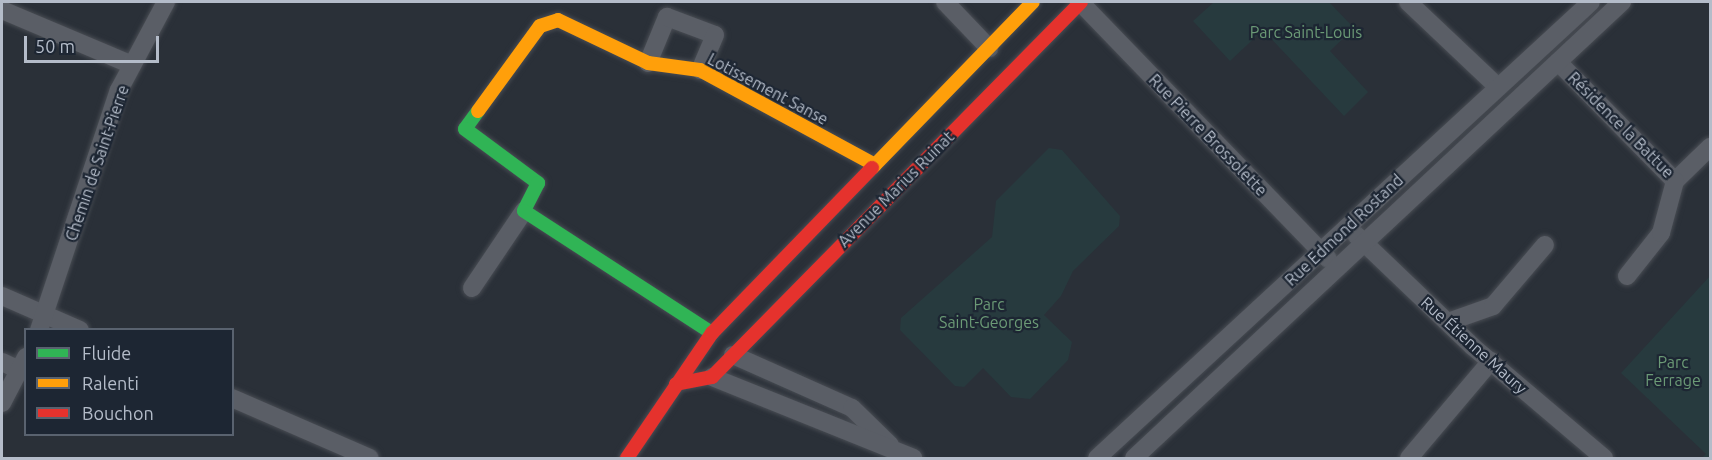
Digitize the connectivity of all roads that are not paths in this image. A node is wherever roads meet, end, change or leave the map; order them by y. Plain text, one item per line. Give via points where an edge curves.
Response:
1 (166, 2) edge
2 (945, 2) edge
3 (1034, 2) edge
4 (1080, 2) edge
5 (1408, 2) edge
6 (1591, 2) edge
7 (1622, 2) edge
8 (2, 10) edge
9 (989, 48) junction
10 (1558, 62) junction
11 (648, 63) junction
12 (132, 65) junction
13 (700, 70) junction
14 (1498, 87) junction
15 (1710, 147) edge
16 (875, 165) junction
17 (1675, 181) junction
18 (524, 211) junction
19 (1347, 227) junction
20 (1364, 243) junction
21 (1545, 245) dead end
22 (1321, 251) junction
23 (1338, 268) junction
24 (1627, 276) dead end
25 (472, 288) dead end
26 (2, 296) edge
27 (43, 322) edge
28 (1448, 322) junction
29 (71, 328) edge
30 (712, 333) junction
31 (733, 355) junction
32 (1491, 361) junction
33 (2, 362) edge
34 (22, 363) edge
35 (711, 376) junction
36 (676, 384) junction
37 (234, 399) edge
38 (2, 403) edge
39 (905, 455) edge
40 (370, 459) edge
41 (627, 459) edge
42 (1097, 459) edge
43 (1134, 459) edge
44 (1409, 459) edge
45 (1605, 459) edge

1 - 12 street, Chemin de Saint-Pierre
2 - 9 street
3 - 9 street, Avenue Marius Ruinat
4 - 22 street, Rue Pierre Brossolette
4 - 31 street, Avenue Marius Ruinat
5 - 14 street
6 - 14 street, Rue Edmond Rostand
7 - 10 street, Rue Edmond Rostand
8 - 12 street
9 - 16 street, Avenue Marius Ruinat
10 - 17 street, Résidence la Battue
10 - 20 street, Rue Edmond Rostand
11 - 13 street, Lotissement Sanse
11 - 13 street via 668,17 715,35
11 - 18 street, Lotissement Sanse via 558,20 540,26 465,129 538,183
12 - 27 street, Chemin de Saint-Pierre via 119,90
13 - 16 street, Lotissement Sanse
14 - 19 street, Rue Edmond Rostand
15 - 17 street, Résidence la Battue
16 - 30 street, Avenue Marius Ruinat
17 - 24 street via 1661,232
18 - 25 street
18 - 30 street
19 - 20 street, Rue Étienne Maury
19 - 22 street, Rue Edmond Rostand
20 - 23 street, Rue Edmond Rostand
20 - 28 street, Rue Étienne Maury
21 - 28 street via 1493,306
22 - 23 street, Rue Pierre Brossolette
22 - 42 street, Rue Edmond Rostand
23 - 43 street, Rue Edmond Rostand
26 - 27 street
27 - 29 street
28 - 32 street, Rue Étienne Maury
30 - 36 street, Avenue Marius Ruinat
31 - 35 street, Avenue Marius Ruinat
31 - 39 street via 852,408
32 - 44 street
32 - 45 street, Rue Étienne Maury
33 - 34 street
34 - 38 street
35 - 36 street
35 - 39 street
36 - 41 street, Avenue Marius Ruinat
37 - 40 street

